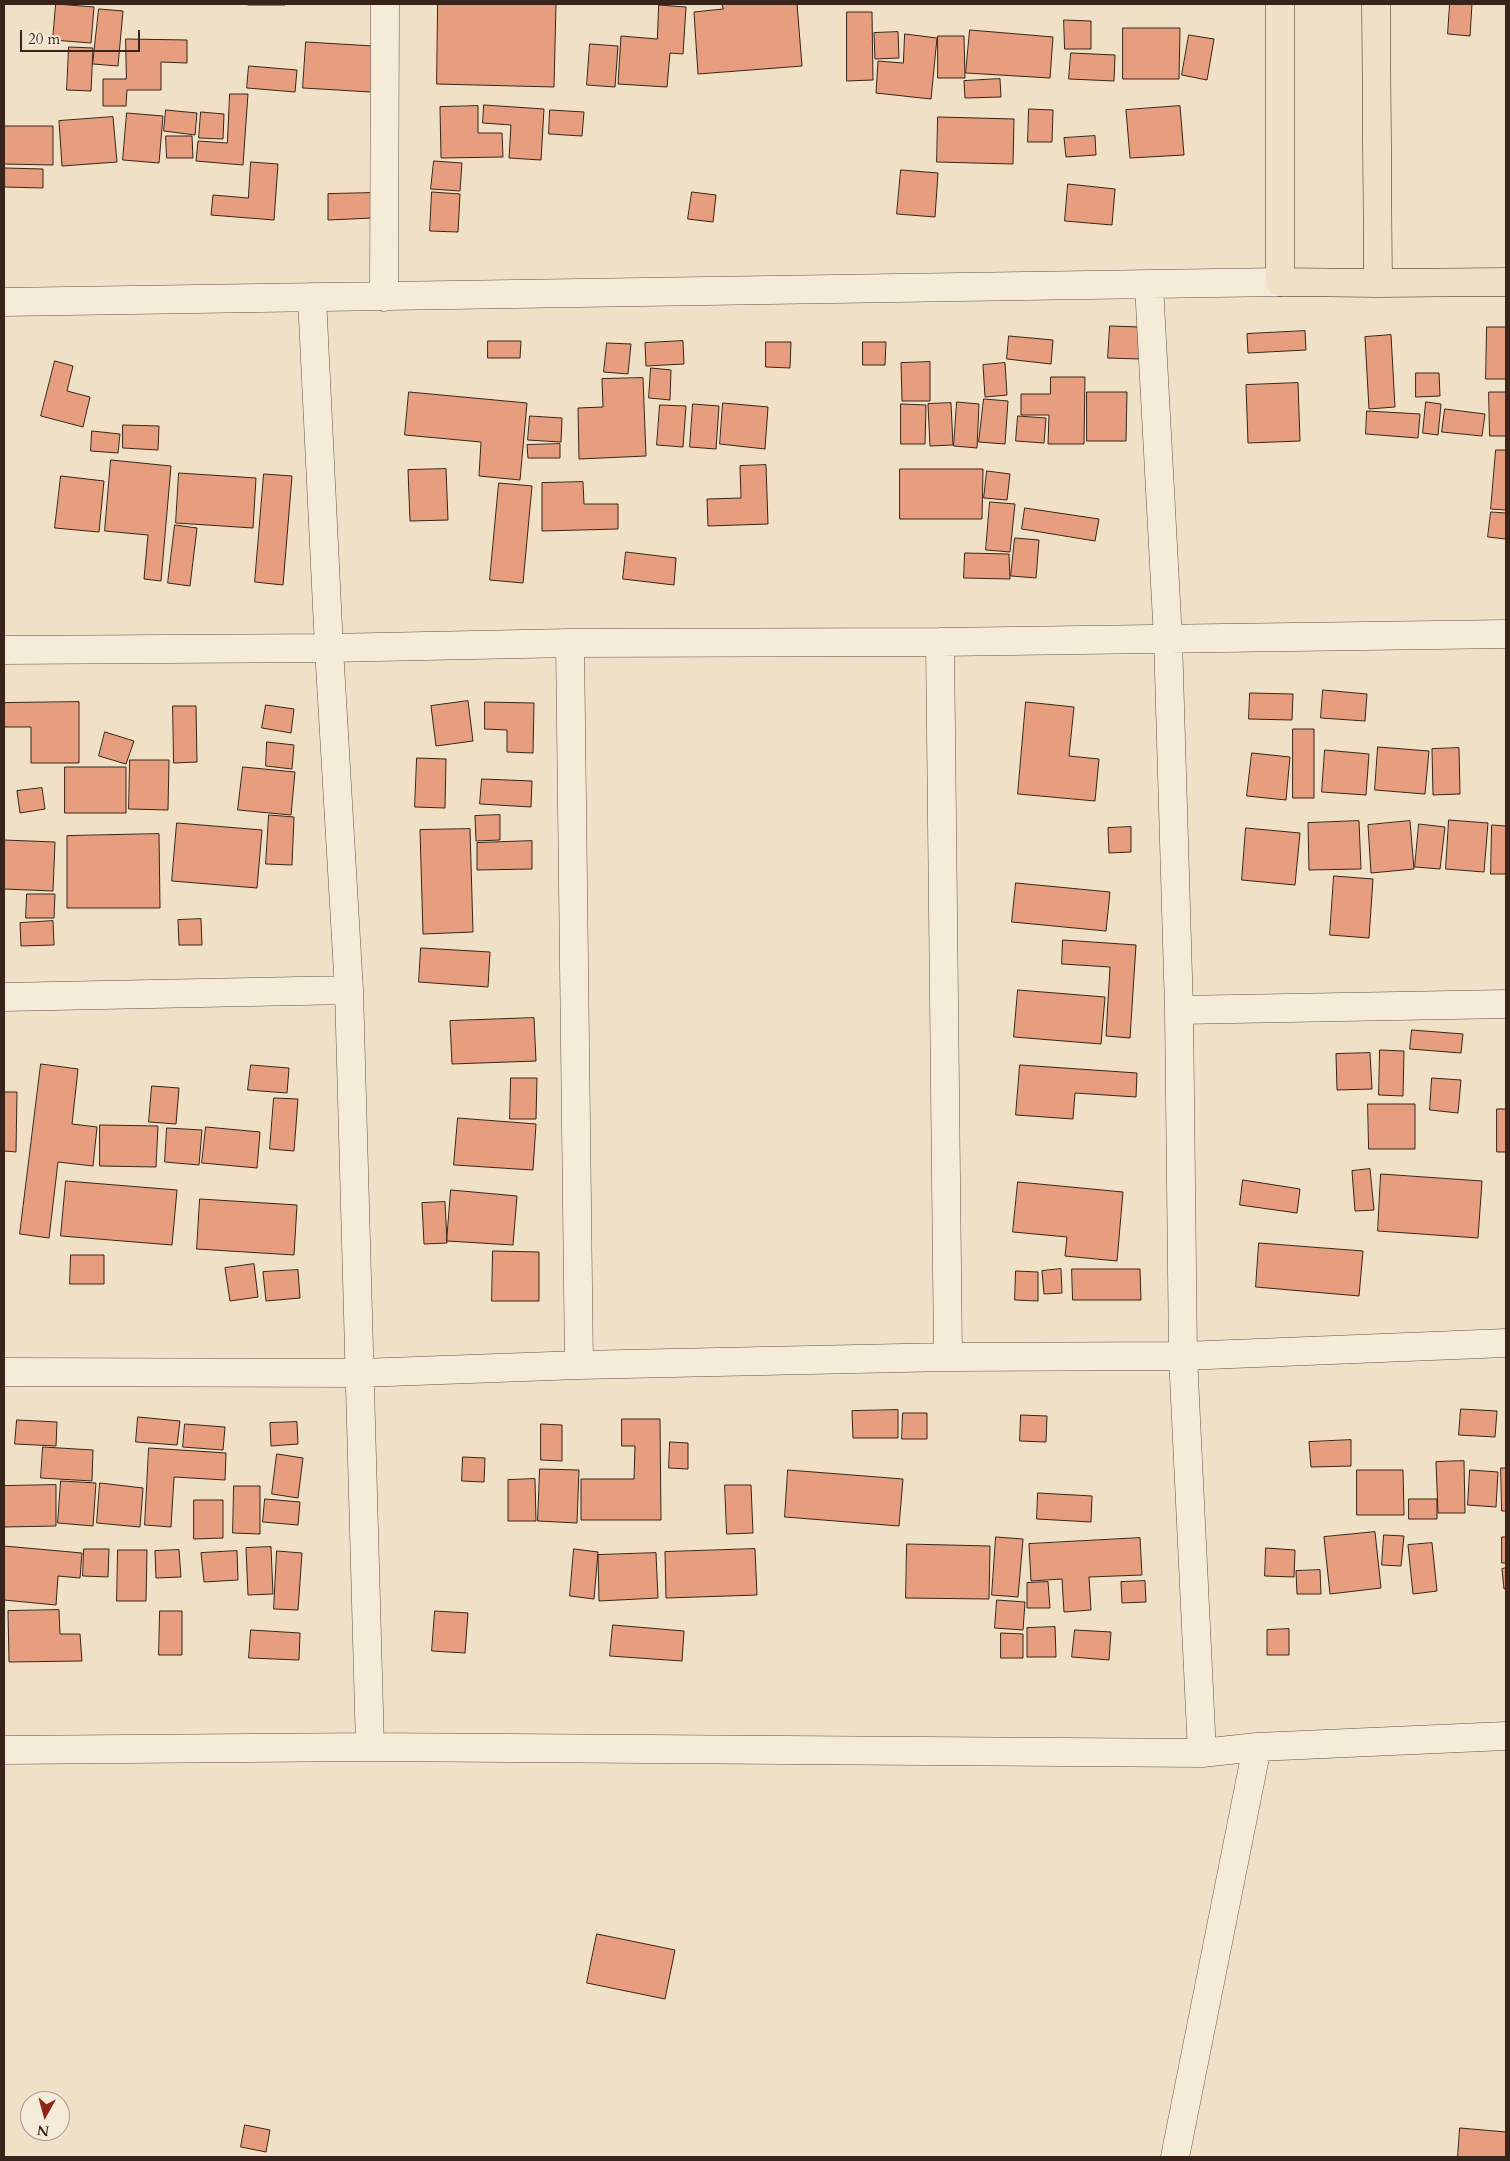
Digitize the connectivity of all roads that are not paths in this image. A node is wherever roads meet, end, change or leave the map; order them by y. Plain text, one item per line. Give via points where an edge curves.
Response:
1 (385, 4) edge
2 (1280, 4) edge
3 (1376, 4) edge
4 (1280, 282) junction
5 (1506, 282) edge
6 (1378, 283) junction
7 (1150, 285) junction
8 (384, 296) junction
9 (312, 297) junction
10 (4, 302) edge
11 (1506, 634) edge
12 (1168, 639) junction
13 (940, 642) junction
14 (570, 644) junction
15 (329, 648) junction
16 (4, 650) edge
17 (350, 990) junction
18 (4, 997) edge
19 (1506, 1004) edge
20 (1179, 1010) junction
21 (1506, 1343) edge
22 (1183, 1356) junction
23 (948, 1357) junction
24 (579, 1365) junction
25 (4, 1372) edge
26 (361, 1373) junction
27 (1506, 1736) edge
28 (370, 1747) junction
29 (1257, 1747) junction
30 (4, 1750) edge
31 (1202, 1753) junction
32 (1175, 2157) edge

1 - 8 street
2 - 4 main road
3 - 6 main road
4 - 6 main road
4 - 7 street
5 - 6 main road
7 - 8 street
7 - 12 street
8 - 9 street
9 - 10 street
9 - 15 street
11 - 12 street
12 - 13 street
12 - 20 street
13 - 14 street
13 - 23 street
14 - 15 street
14 - 24 street
15 - 16 street
15 - 17 street
17 - 18 street
17 - 26 street
19 - 20 street
20 - 22 street
21 - 22 street
22 - 23 street
22 - 31 street
23 - 24 street
24 - 26 street
25 - 26 street
26 - 28 street
27 - 29 street
28 - 30 street
28 - 31 street
29 - 31 street
29 - 32 street

